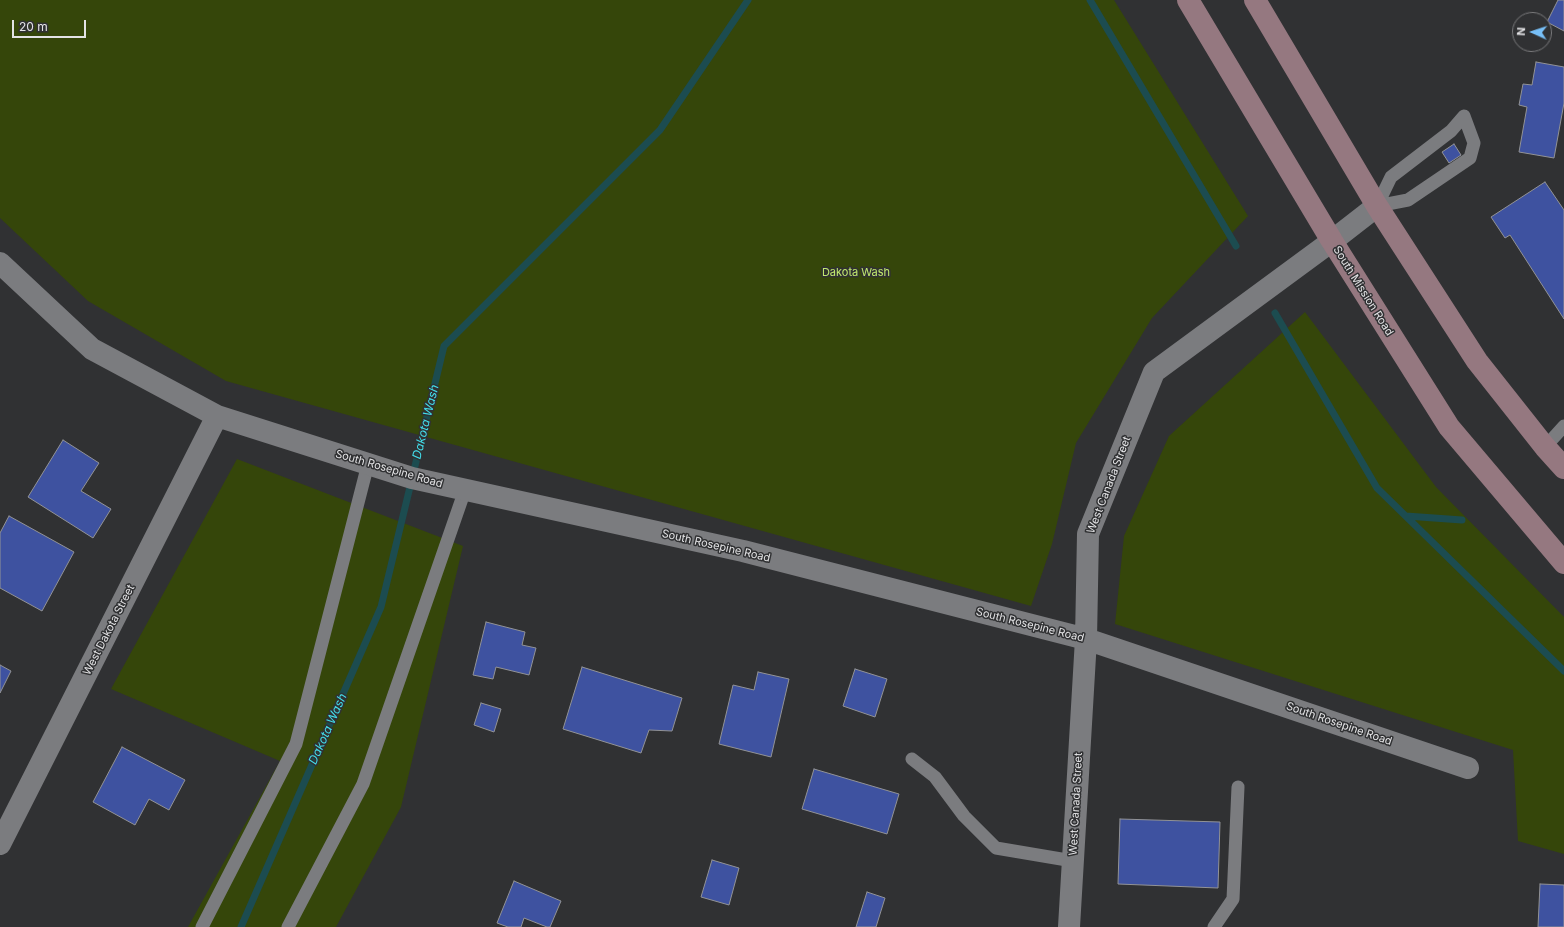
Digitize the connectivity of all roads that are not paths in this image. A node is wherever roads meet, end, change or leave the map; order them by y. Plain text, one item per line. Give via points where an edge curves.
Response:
1 (1188, 0) edge
2 (1255, 0) edge
3 (1377, 206) junction
4 (1332, 242) junction
5 (0, 263) edge
6 (217, 416) junction
7 (1564, 426) edge
8 (1545, 446) junction
9 (368, 464) junction
10 (1564, 468) edge
11 (464, 490) junction
12 (1564, 562) edge
13 (1086, 639) junction
14 (912, 759) dead end
15 (1468, 768) dead end
16 (1238, 787) dead end
17 (0, 844) edge
18 (1073, 861) junction
19 (202, 927) edge
20 (288, 927) edge
21 (1069, 927) edge
22 (1214, 927) edge

1 - 4 main road, South Mission Road
2 - 3 main road
3 - 3 lane via 1408,200 1470,158 1474,144 1464,116 1451,131 1391,177
3 - 4 street, West Canada Street
3 - 8 main road via 1477,361
4 - 12 main road, South Mission Road via 1449,427
4 - 13 street, West Canada Street via 1154,372 1088,534
5 - 6 street, South Rosepine Road via 92,349
6 - 9 street, South Rosepine Road
6 - 17 street, West Dakota Street
7 - 8 lane
8 - 10 main road
9 - 11 street, South Rosepine Road via 412,478
9 - 19 lane via 296,744
11 - 13 street, South Rosepine Road via 743,551
11 - 20 lane via 363,784
13 - 15 street, South Rosepine Road
13 - 18 street, West Canada Street
14 - 18 lane via 935,777 964,816 996,848
16 - 22 lane via 1233,899
18 - 21 street, West Canada Street

